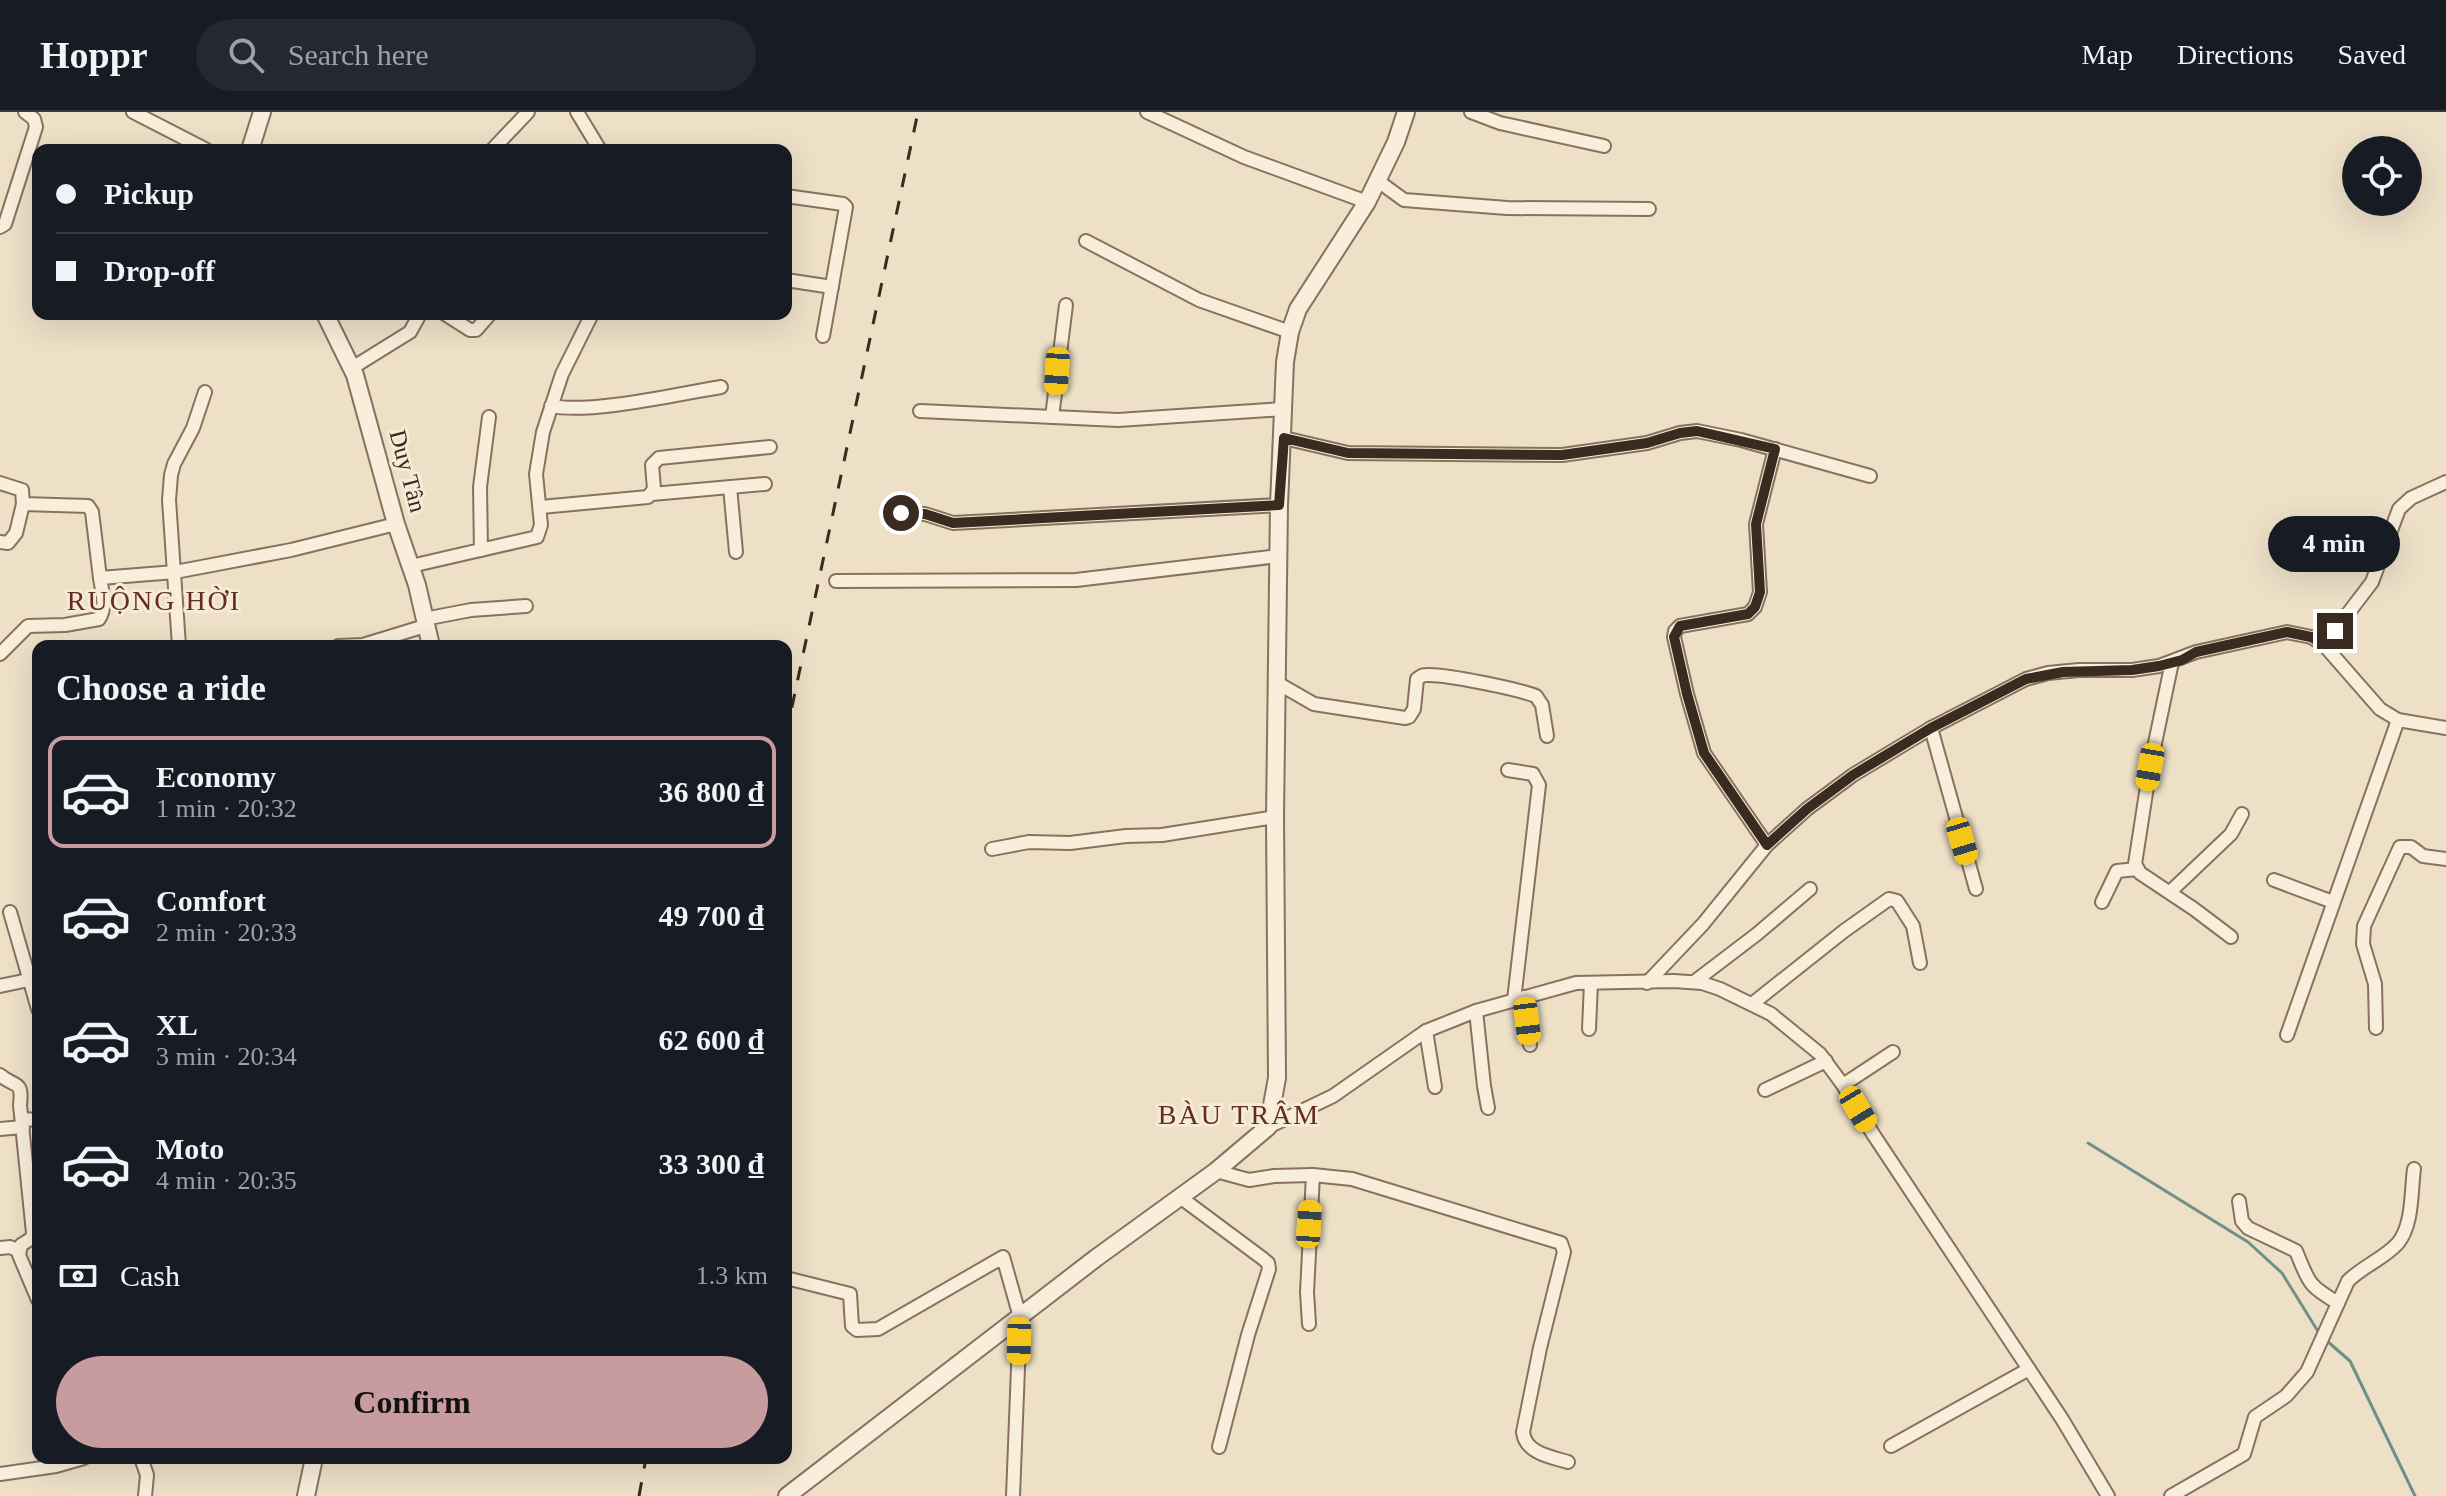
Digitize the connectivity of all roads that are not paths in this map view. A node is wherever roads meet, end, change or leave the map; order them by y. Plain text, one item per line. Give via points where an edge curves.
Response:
1 (25, 112) edge
2 (133, 112) edge
3 (262, 112) edge
4 (528, 112) edge
5 (577, 112) edge
6 (1147, 112) edge
7 (1406, 112) edge
8 (1471, 112) edge
9 (195, 144) edge
10 (252, 144) edge
11 (498, 144) edge
12 (596, 144) edge
13 (1604, 146) dead end
14 (1378, 181) junction
15 (792, 197) edge
16 (1367, 202) junction
17 (1649, 209) dead end
18 (0, 227) edge
19 (1086, 241) dead end
20 (792, 281) edge
21 (832, 287) junction
22 (1066, 305) dead end
23 (328, 320) edge
24 (417, 320) edge
25 (454, 320) edge
26 (485, 320) edge
27 (589, 320) edge
28 (1290, 332) junction
29 (823, 336) dead end
30 (352, 368) junction
31 (721, 387) dead end
32 (205, 392) dead end
33 (551, 406) junction
34 (1283, 409) junction
35 (920, 411) dead end
36 (489, 417) dead end
37 (1052, 417) junction
38 (1284, 438) junction
39 (770, 447) dead end
40 (1775, 449) junction
41 (1870, 476) dead end
42 (2446, 482) edge
43 (0, 483) edge
44 (765, 484) dead end
45 (730, 487) junction
46 (652, 494) junction
47 (23, 504) junction
48 (1279, 505) junction
49 (541, 507) junction
50 (901, 513) dead end
51 (396, 524) junction
52 (0, 542) edge
53 (481, 550) junction
54 (736, 552) dead end
55 (1279, 556) junction
56 (411, 566) junction
57 (175, 572) junction
58 (100, 578) junction
59 (836, 581) dead end
60 (526, 606) dead end
61 (425, 622) junction
62 (179, 640) edge
63 (375, 640) edge
64 (430, 640) edge
65 (2324, 645) junction
66 (0, 654) edge
67 (2172, 662) junction
68 (1279, 684) junction
69 (2398, 720) junction
70 (1931, 728) junction
71 (2446, 728) edge
72 (1547, 736) dead end
73 (1508, 770) dead end
74 (2242, 814) dead end
75 (1275, 817) junction
76 (1767, 845) junction
77 (992, 849) dead end
78 (2446, 859) edge
79 (2137, 869) junction
80 (2274, 880) dead end
81 (1810, 889) dead end
82 (1976, 889) dead end
83 (2170, 892) junction
84 (2102, 902) dead end
85 (2333, 902) junction
86 (10, 912) dead end
87 (2231, 937) dead end
88 (1920, 963) dead end
89 (32, 971) edge
90 (32, 980) edge
91 (1694, 982) junction
92 (1591, 983) junction
93 (1647, 983) junction
94 (0, 986) edge
95 (1519, 999) junction
96 (1752, 1004) junction
97 (1476, 1011) junction
98 (2376, 1028) dead end
99 (1589, 1029) dead end
100 (1426, 1031) junction
101 (2287, 1035) dead end
102 (1530, 1045) dead end
103 (1893, 1052) dead end
104 (1826, 1061) junction
105 (0, 1075) edge
106 (1843, 1085) junction
107 (1435, 1087) dead end
108 (1765, 1090) dead end
109 (1488, 1108) dead end
110 (32, 1121) edge
111 (22, 1123) junction
112 (1268, 1127) junction
113 (0, 1129) edge
114 (2414, 1169) dead end
115 (1216, 1171) junction
116 (1313, 1175) junction
117 (1180, 1197) junction
118 (2239, 1201) dead end
119 (32, 1223) edge
120 (32, 1238) edge
121 (0, 1248) edge
122 (19, 1251) junction
123 (792, 1280) edge
124 (32, 1287) edge
125 (2338, 1303) junction
126 (1020, 1317) junction
127 (1309, 1324) dead end
128 (2029, 1369) junction
129 (1891, 1446) dead end
130 (1219, 1447) dead end
131 (1568, 1462) dead end
132 (63, 1464) edge
133 (143, 1464) edge
134 (313, 1464) edge
135 (0, 1474) edge
136 (145, 1496) edge
137 (306, 1496) edge
138 (787, 1496) edge
139 (1013, 1496) edge
140 (2108, 1496) edge
141 (2171, 1496) edge

1 - 18 street via 36,127
2 - 9 street
3 - 10 street
4 - 11 street
5 - 12 street
6 - 16 street via 1244,157
7 - 14 street
8 - 13 street
14 - 16 street
14 - 17 street via 1404,200 1507,208
15 - 21 street via 846,207
16 - 28 street via 1305,295
19 - 28 street via 1199,300
20 - 21 street
21 - 29 street
22 - 37 street
23 - 30 street, Duy Tân
24 - 30 street via 410,332
25 - 26 street via 476,330
27 - 33 street
28 - 34 street
30 - 51 street, Duy Tân
31 - 33 street via 606,405
32 - 57 street via 171,475
33 - 49 street via 536,474
34 - 37 street via 1118,420
34 - 38 street
35 - 37 street
36 - 53 street via 481,476
38 - 40 street via 1348,453 1562,455 1697,431
38 - 48 street
39 - 46 street via 659,458 652,465
40 - 41 street
40 - 76 street via 1758,511 1760,592 1755,607 1748,614 1680,626 1674,637 1704,753
42 - 65 street via 2399,509 2372,582
43 - 47 street via 22,490
44 - 45 street
45 - 46 street
45 - 54 street
46 - 49 street
47 - 52 street via 16,533 8,543
47 - 58 street via 91,509
48 - 50 street via 953,523
48 - 55 street
49 - 53 street via 535,539
51 - 56 street, Duy Tân
51 - 57 street
53 - 56 street
55 - 59 street via 1076,580
55 - 68 street
56 - 61 street, Duy Tân
57 - 58 street
57 - 62 street
58 - 66 street via 104,605 99,619 28,626
60 - 61 street via 471,610
61 - 63 street
61 - 64 street, Duy Tân
65 - 67 street via 2287,632
65 - 69 street via 2380,709
67 - 70 street via 2036,676
67 - 79 street via 2139,825
68 - 72 street via 1314,704 1405,718 1414,709 1421,676 1483,684 1536,696
68 - 75 street
69 - 71 street
69 - 85 street
70 - 76 street via 1853,775
70 - 82 street
73 - 95 street via 1533,774 1539,785
74 - 83 street via 2231,834
75 - 77 street via 1162,835
75 - 112 street via 1277,1078
76 - 93 street
78 - 98 street via 2400,847 2369,912 2363,944 2375,984
79 - 83 street
79 - 84 street via 2117,871
80 - 85 street
81 - 91 street
83 - 87 street
85 - 101 street
86 - 89 street
88 - 96 street via 1913,926 1897,901 1889,899
90 - 94 street
91 - 93 street
91 - 96 street
92 - 93 street
92 - 95 street
92 - 99 street
95 - 97 street
95 - 102 street
96 - 104 street via 1796,1032
97 - 100 street
97 - 109 street
100 - 107 street
100 - 112 street via 1333,1096
103 - 106 street
104 - 106 street
104 - 108 street
105 - 111 street via 21,1088
106 - 128 street
110 - 111 street
111 - 113 street
111 - 119 street
112 - 115 street
114 - 125 street via 2400,1241 2359,1270
115 - 116 street via 1249,1180
115 - 117 street
116 - 127 street
116 - 131 street via 1372,1183 1561,1243 1564,1252 1523,1432 1532,1448
117 - 126 street
117 - 130 street via 1262,1258 1269,1269
118 - 125 street via 2248,1228 2296,1251 2306,1279
120 - 122 street
121 - 122 street
122 - 124 street
123 - 126 street via 850,1294 852,1326 878,1329 1003,1257
125 - 141 street via 2307,1372 2255,1417 2244,1454
126 - 138 street
126 - 139 street
128 - 129 street
128 - 140 street
132 - 135 street
133 - 136 street
134 - 137 street

